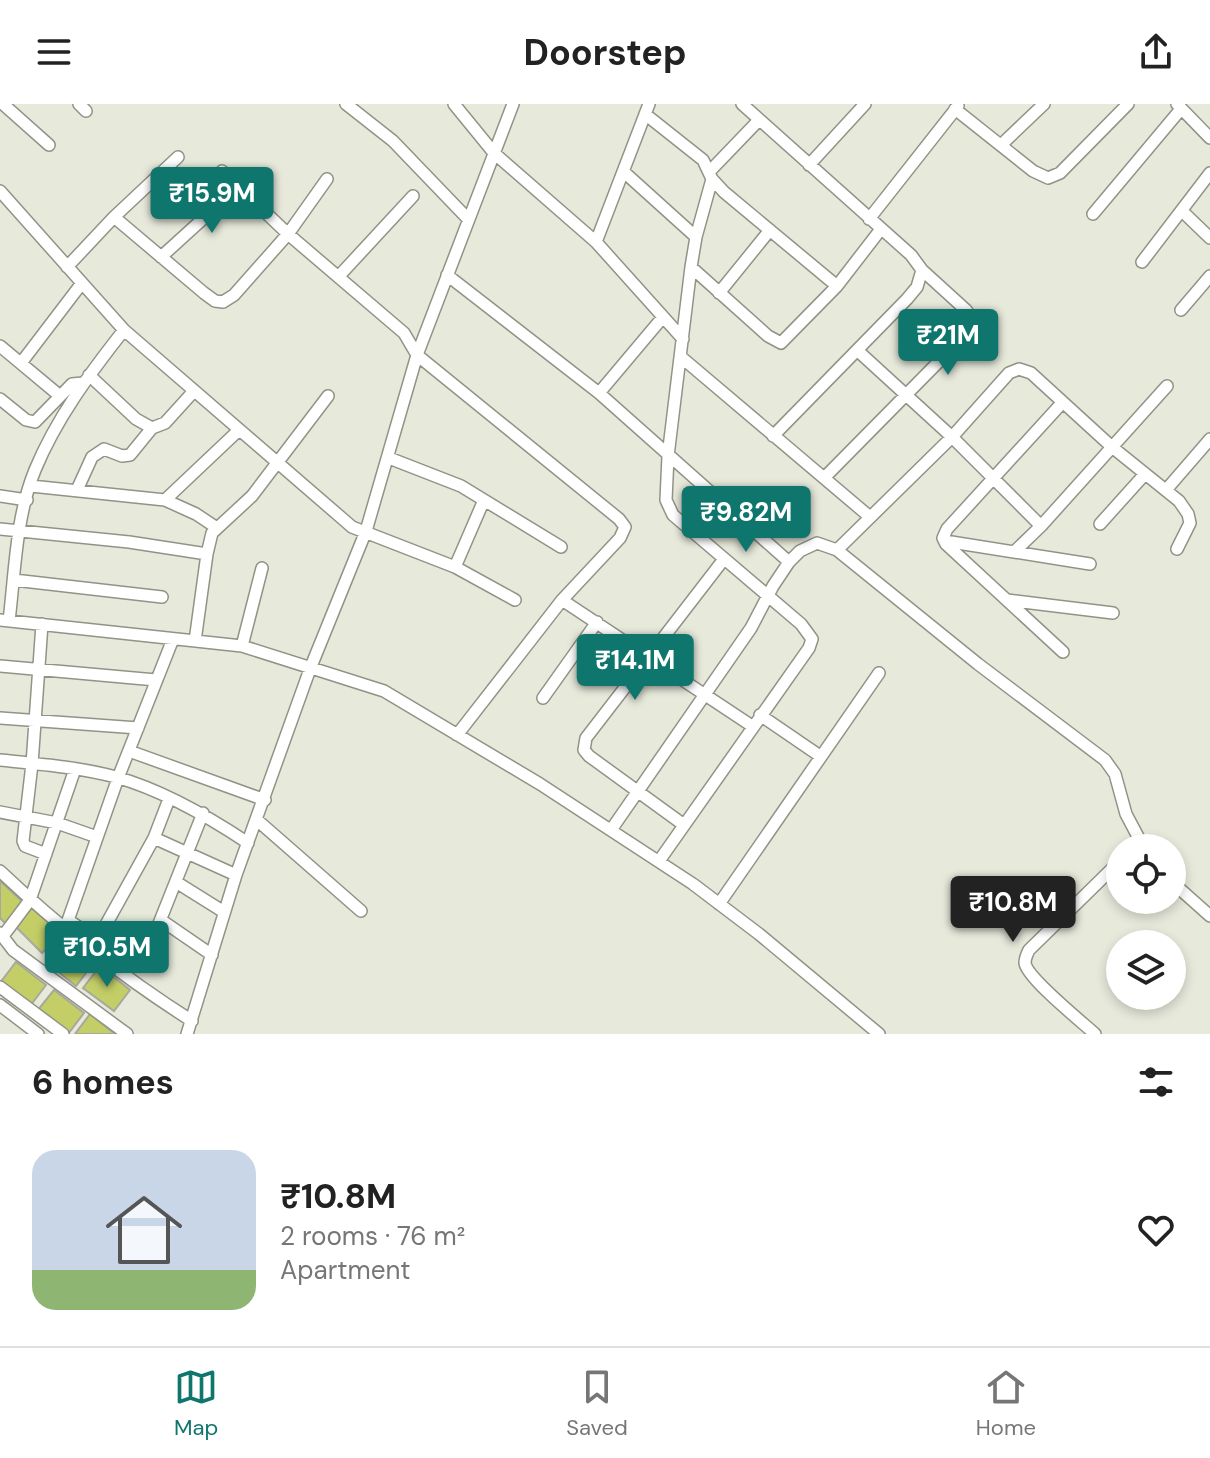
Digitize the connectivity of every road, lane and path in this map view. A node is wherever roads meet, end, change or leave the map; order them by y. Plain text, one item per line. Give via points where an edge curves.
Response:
1 (3, 104) edge
2 (346, 104) edge
3 (454, 104) edge
4 (513, 104) edge
5 (742, 104) edge
6 (865, 104) edge
7 (1044, 104) edge
8 (1128, 104) edge
9 (957, 106) edge
10 (1179, 106) edge
11 (647, 109) edge
12 (759, 120) junction
13 (1210, 138) edge
14 (49, 145) dead end
15 (1001, 145) junction
16 (494, 153) junction
17 (178, 157) dead end
18 (809, 165) junction
19 (222, 171) dead end
20 (624, 172) junction
21 (1210, 173) edge
22 (711, 175) junction
23 (327, 179) dead end
24 (239, 186) junction
25 (0, 191) edge
26 (413, 196) dead end
27 (1182, 211) junction
28 (1093, 214) dead end
29 (114, 217) junction
30 (468, 219) junction
31 (869, 219) junction
32 (881, 229) junction
33 (770, 230) junction
34 (288, 234) junction
35 (696, 237) junction
36 (1210, 238) edge
37 (596, 242) junction
38 (161, 257) junction
39 (1142, 262) dead end
40 (67, 267) junction
41 (691, 267) junction
42 (922, 270) junction
43 (447, 275) junction
44 (339, 276) junction
45 (1210, 276) edge
46 (82, 283) junction
47 (837, 286) junction
48 (719, 293) junction
49 (1181, 310) dead end
50 (663, 317) junction
51 (124, 330) junction
52 (683, 339) junction
53 (0, 346) edge
54 (858, 351) junction
55 (417, 355) junction
56 (681, 357) junction
57 (21, 363) junction
58 (86, 379) junction
59 (1167, 386) dead end
60 (194, 391) junction
61 (599, 393) junction
62 (906, 395) junction
63 (60, 396) junction
64 (328, 396) dead end
65 (0, 399) edge
66 (1062, 403) junction
67 (152, 428) junction
68 (239, 430) junction
69 (773, 436) junction
70 (952, 437) junction
71 (1210, 439) edge
72 (1112, 447) junction
73 (668, 456) junction
74 (389, 458) junction
75 (278, 465) junction
76 (1145, 474) junction
77 (824, 478) junction
78 (995, 480) junction
79 (31, 486) junction
80 (77, 490) junction
81 (1166, 490) junction
82 (0, 496) edge
83 (27, 500) junction
84 (165, 500) junction
85 (484, 500) junction
86 (870, 517) junction
87 (1100, 524) dead end
88 (1041, 526) junction
89 (217, 528) junction
90 (0, 529) edge
91 (19, 530) junction
92 (366, 531) junction
93 (944, 541) junction
94 (561, 547) dead end
95 (1177, 549) dead end
96 (837, 550) junction
97 (1014, 552) junction
98 (207, 554) junction
99 (724, 559) junction
100 (0, 562) edge
101 (789, 562) junction
102 (15, 563) junction
103 (1090, 564) dead end
104 (455, 567) junction
105 (262, 568) dead end
106 (14, 580) junction
107 (768, 596) junction
108 (162, 597) dead end
109 (515, 600) dead end
110 (562, 600) junction
111 (1007, 600) junction
112 (1113, 613) dead end
113 (5, 620) edge
114 (597, 622) junction
115 (42, 624) junction
116 (173, 639) junction
117 (195, 641) junction
118 (242, 646) junction
119 (1063, 652) dead end
120 (648, 656) junction
121 (0, 666) edge
122 (310, 669) junction
123 (37, 670) junction
124 (879, 673) dead end
125 (156, 680) junction
126 (706, 693) junction
127 (543, 698) dead end
128 (760, 715) junction
129 (0, 718) edge
130 (35, 721) junction
131 (752, 726) junction
132 (138, 728) junction
133 (457, 735) junction
134 (129, 751) junction
135 (820, 756) junction
136 (0, 760) edge
137 (32, 764) junction
138 (75, 769) junction
139 (118, 778) junction
140 (637, 791) junction
141 (169, 799) junction
142 (265, 800) junction
143 (0, 812) edge
144 (203, 813) junction
145 (26, 816) junction
146 (257, 820) junction
147 (57, 823) junction
148 (684, 825) junction
149 (611, 830) junction
150 (1136, 834) edge
151 (97, 837) junction
152 (154, 838) junction
153 (248, 843) junction
154 (188, 852) junction
155 (46, 854) junction
156 (659, 861) junction
157 (0, 871) edge
158 (236, 875) junction
159 (1106, 875) edge
160 (176, 882) junction
161 (1186, 895) edge
162 (30, 900) junction
163 (719, 904) junction
164 (361, 911) dead end
165 (224, 912) junction
166 (1210, 916) edge
167 (161, 920) junction
168 (66, 925) junction
169 (1, 937) edge
170 (98, 939) junction
171 (212, 955) junction
172 (0, 987) edge
173 (0, 1005) edge
174 (192, 1021) junction
175 (38, 1034) edge
176 (63, 1034) edge
177 (127, 1034) edge
178 (187, 1034) edge
179 (879, 1034) edge
180 (1095, 1034) edge

1 - 14 street
2 - 30 street via 393,141
3 - 16 street
4 - 16 street
5 - 12 street
6 - 18 street
7 - 15 street
8 - 15 street via 1054,177 1033,171
9 - 15 street
9 - 31 street
10 - 13 street
10 - 28 street
11 - 20 street
11 - 22 street via 703,160
12 - 18 street
12 - 22 street
16 - 30 street
16 - 37 street
17 - 29 street
18 - 31 street
19 - 24 street
20 - 35 street
20 - 37 street
21 - 27 street
22 - 33 street
22 - 35 street
23 - 34 street
24 - 34 street
24 - 38 street
25 - 40 street
26 - 44 street
27 - 36 street
27 - 39 street
29 - 38 street
29 - 40 street
30 - 43 street
31 - 32 street
32 - 42 street
32 - 47 street
33 - 47 street
33 - 48 street
34 - 38 street via 223,302
34 - 44 street
35 - 41 street
37 - 50 street
40 - 46 street
41 - 48 street
41 - 52 street
42 - 54 street via 917,287
42 - 62 street via 966,310 972,323
43 - 55 street
43 - 61 street
44 - 55 street via 404,333
45 - 49 street
46 - 51 street
46 - 57 street
47 - 48 street via 781,343
50 - 52 street
50 - 61 street
51 - 58 street
51 - 60 street
52 - 56 street
53 - 57 street
54 - 62 street
54 - 69 street
55 - 74 street
55 - 110 street via 623,524 620,538
56 - 69 street
56 - 73 street
57 - 63 street
58 - 63 street
58 - 67 street
58 - 79 street via 34,471
59 - 72 street
60 - 67 street via 165,423
60 - 68 street
61 - 73 street
62 - 70 street
62 - 77 street
63 - 65 street via 32,422
64 - 75 street
66 - 70 street via 1031,373 1019,369 1009,373
66 - 72 street
66 - 78 street
67 - 80 street via 130,455 104,449 95,453
68 - 75 street
68 - 84 street
69 - 77 street
70 - 78 street
70 - 86 street
71 - 81 street
72 - 76 street
72 - 88 street
73 - 99 street via 669,511
73 - 101 street
74 - 85 street
74 - 92 street
75 - 89 street
75 - 92 street via 352,527
76 - 81 street
76 - 87 street
77 - 86 street
78 - 88 street
78 - 93 street via 947,529
79 - 80 street
79 - 83 street
80 - 84 street
81 - 95 street via 1179,501 1190,523
82 - 83 street
83 - 91 street
84 - 89 street
85 - 94 street
85 - 104 street
86 - 96 street
88 - 97 street
89 - 98 street
90 - 91 street
91 - 98 street
91 - 102 street
92 - 104 street
92 - 122 street
93 - 97 street
93 - 111 street
96 - 101 street via 809,545
96 - 150 street via 1099,754 1115,774
97 - 103 street
98 - 117 street
99 - 107 street
99 - 120 street
100 - 102 street
101 - 107 street
102 - 106 street
104 - 109 street
105 - 118 street
106 - 108 street
106 - 113 street
107 - 126 street
107 - 128 street via 812,639
110 - 114 street
110 - 133 street
111 - 112 street
111 - 119 street
113 - 115 street
114 - 120 street
114 - 127 street
115 - 116 street
115 - 123 street
116 - 117 street
116 - 125 street
117 - 118 street
118 - 122 street
120 - 126 street
120 - 140 street via 584,744 589,756
121 - 123 street
122 - 133 street via 384,691
122 - 142 street
123 - 125 street
123 - 130 street
124 - 135 street
125 - 132 street
126 - 131 street
126 - 140 street
128 - 131 street
128 - 135 street
129 - 130 street
130 - 132 street
130 - 137 street
131 - 148 street
132 - 134 street
133 - 149 street
134 - 139 street
134 - 142 street
135 - 163 street
136 - 137 street
137 - 138 street
137 - 145 street
138 - 139 street
138 - 147 street
139 - 141 street
139 - 151 street
140 - 148 street
140 - 149 street
141 - 144 street
141 - 152 street
142 - 146 street
143 - 145 street
144 - 153 street
144 - 154 street
145 - 147 street
145 - 155 street via 25,846
146 - 153 street
146 - 164 street
147 - 151 street
147 - 155 street
148 - 156 street
149 - 156 street
151 - 168 street
152 - 154 street
152 - 170 street
153 - 158 street
154 - 158 street
154 - 160 street
155 - 162 street
156 - 163 street
157 - 162 street
158 - 165 street
159 - 180 street via 1026,957 1029,971
160 - 165 street
160 - 167 street
161 - 166 street
162 - 168 street
162 - 169 street
163 - 179 street
165 - 171 street
167 - 170 street via 140,957
167 - 171 street
168 - 170 street
168 - 174 street via 110,966
169 - 177 street
171 - 174 street
172 - 176 street
173 - 175 street
174 - 178 street

